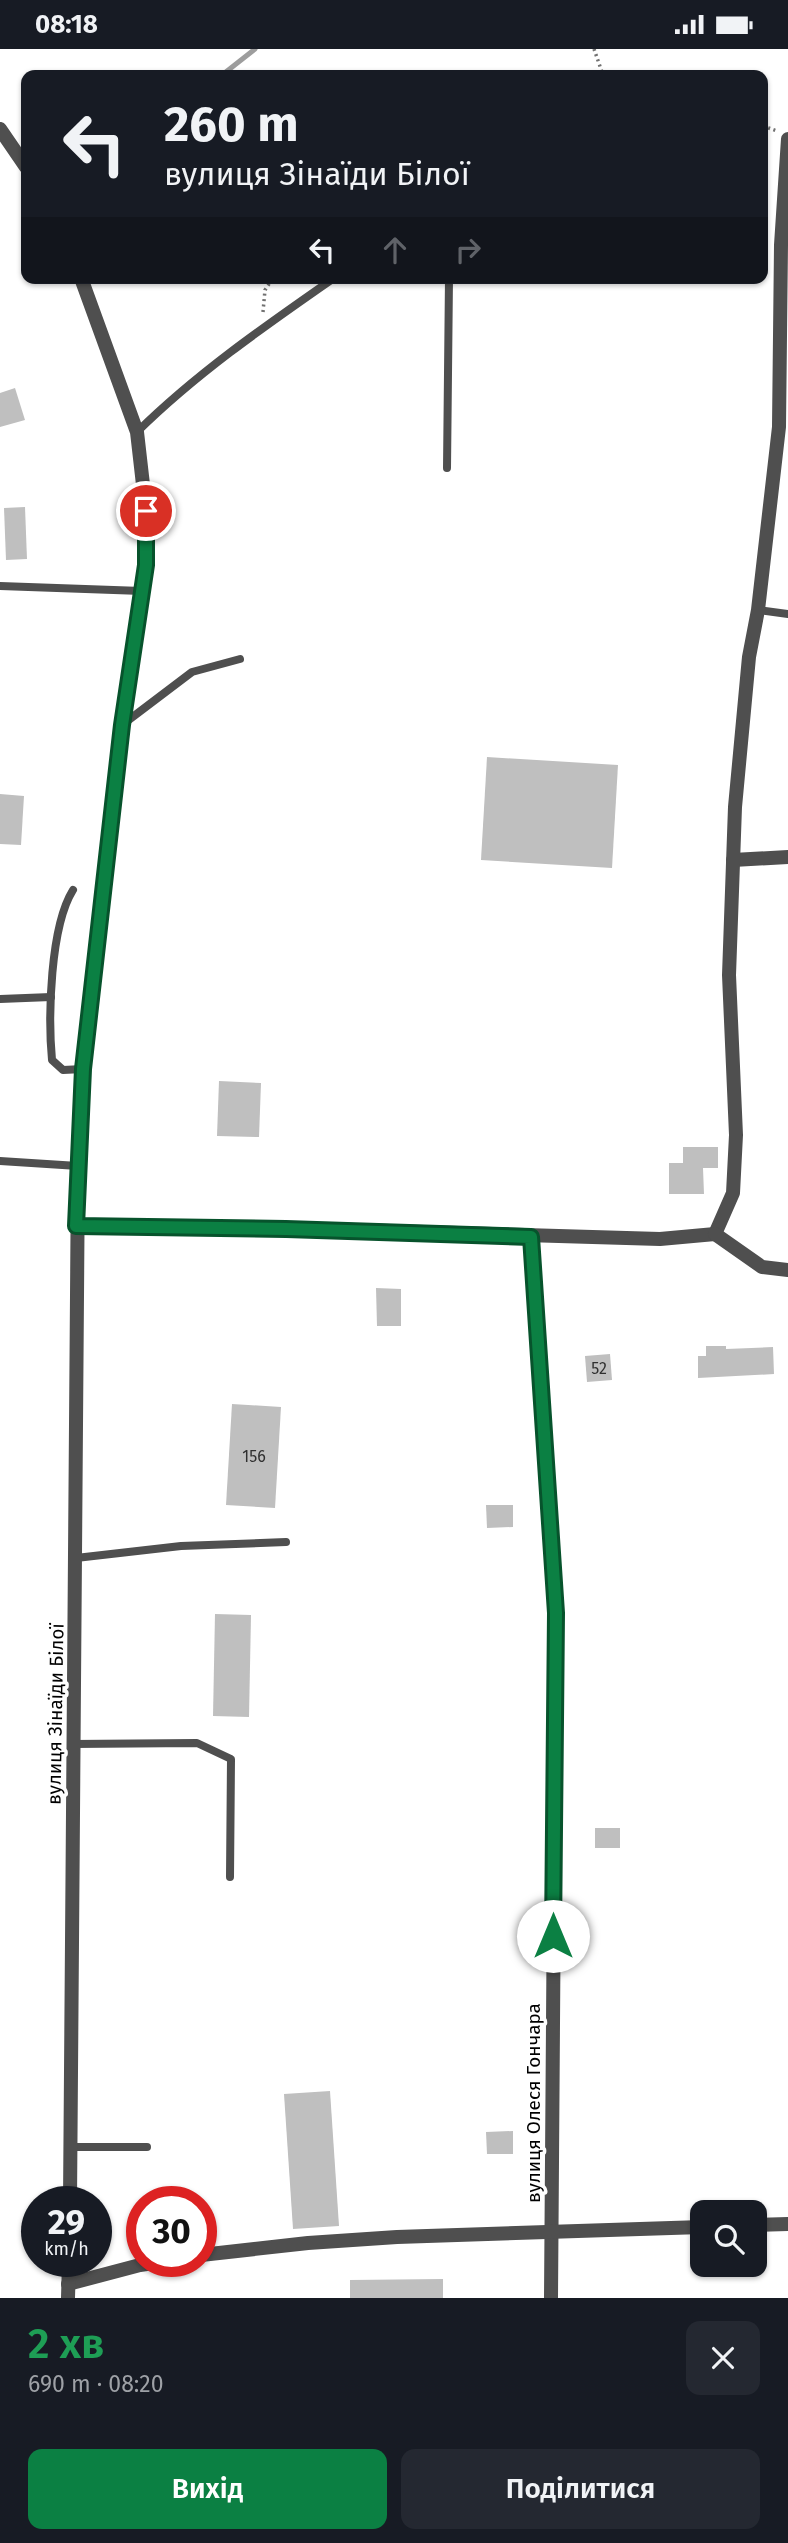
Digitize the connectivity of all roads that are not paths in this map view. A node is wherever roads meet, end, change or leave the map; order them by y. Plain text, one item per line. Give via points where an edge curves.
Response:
1 (0, 129) edge
2 (788, 139) edge
3 (21, 160) edge
4 (83, 284) edge
5 (325, 284) edge
6 (449, 284) edge
7 (137, 432) junction
8 (447, 467) dead end
9 (0, 586) edge
10 (142, 591) junction
11 (758, 610) junction
12 (788, 614) edge
13 (240, 659) dead end
14 (122, 725) junction
15 (788, 857) edge
16 (733, 860) junction
17 (73, 890) dead end
18 (51, 997) junction
19 (0, 999) edge
20 (83, 1069) junction
21 (0, 1161) edge
22 (78, 1166) junction
23 (76, 1226) junction
24 (715, 1234) junction
25 (531, 1237) junction
26 (788, 1270) edge
27 (286, 1542) dead end
28 (76, 1558) junction
29 (72, 1744) junction
30 (230, 1877) dead end
31 (71, 2147) junction
32 (147, 2147) dead end
33 (70, 2186) edge
34 (788, 2224) edge
35 (767, 2225) edge
36 (690, 2227) edge
37 (551, 2232) junction
38 (217, 2253) edge
39 (126, 2270) edge
40 (68, 2291) edge
41 (551, 2298) edge

1 - 3 street
2 - 11 street via 781,245 779,427
4 - 7 street, вулиця Зінаїди Білої
5 - 7 lane via 262,327 167,402
6 - 8 lane
7 - 10 street, вулиця Зінаїди Білої via 146,511
9 - 10 lane
10 - 14 street, вулиця Зінаїди Білої
11 - 12 lane
11 - 16 street via 748,671
13 - 14 lane via 192,672
14 - 20 street, вулиця Зінаїди Білої
15 - 16 street
16 - 24 street via 729,975 736,1135 733,1193
17 - 18 lane via 58,931
18 - 19 lane
18 - 20 lane via 52,1060 63,1070
20 - 22 street, вулиця Зінаїди Білої
21 - 22 lane
22 - 23 street, вулиця Зінаїди Білої
23 - 25 street
23 - 28 street, вулиця Зінаїди Білої
24 - 25 street via 660,1239
24 - 26 street via 762,1268
25 - 37 street, вулиця Олеся Гончара via 556,1613
27 - 28 lane via 181,1546
28 - 29 street, вулиця Зінаїди Білої
29 - 30 lane via 197,1743 231,1759
29 - 31 street, вулиця Зінаїди Білої
31 - 32 lane
31 - 33 street, вулиця Зінаїди Білої
34 - 35 street
36 - 37 street
37 - 38 street via 308,2242
37 - 41 street, вулиця Олеся Гончара
39 - 40 street

